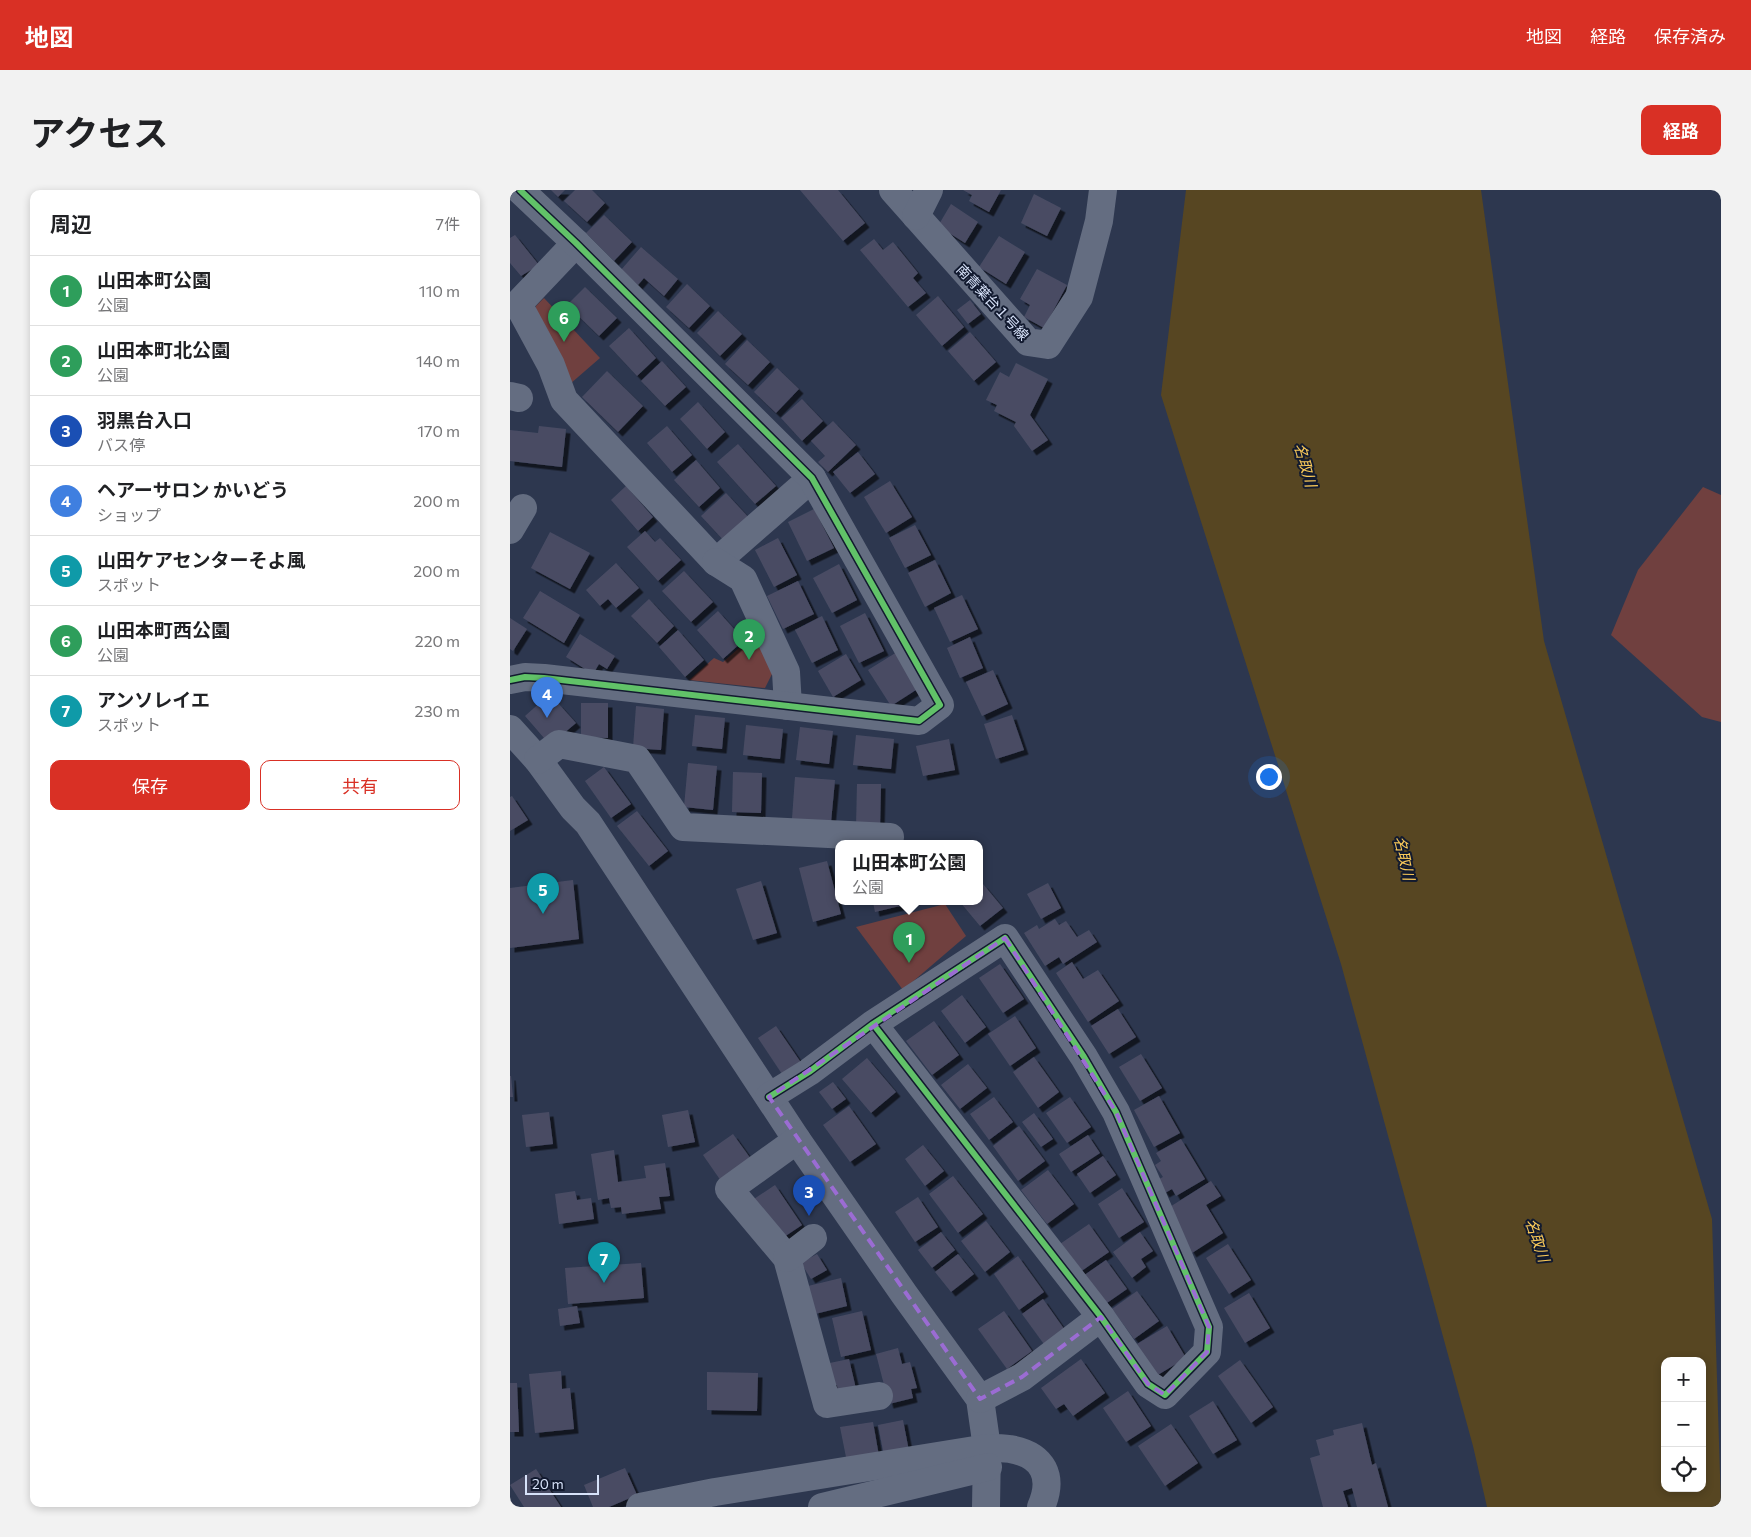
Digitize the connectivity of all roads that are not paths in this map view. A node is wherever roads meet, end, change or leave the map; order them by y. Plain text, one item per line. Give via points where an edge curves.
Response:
1 (520, 190) edge
2 (893, 190) edge
3 (929, 190) edge
4 (1103, 190) edge
5 (916, 216) junction
6 (576, 243) junction
7 (812, 478) junction
8 (716, 562) junction
9 (510, 680) edge
10 (788, 706) junction
11 (521, 749) edge
12 (890, 837) dead end
13 (873, 1024) junction
14 (769, 1097) junction
15 (797, 1140) junction
16 (813, 1238) dead end
17 (787, 1258) junction
18 (1101, 1317) junction
19 (879, 1396) dead end
20 (980, 1399) junction
21 (987, 1458) junction
22 (640, 1507) edge
23 (822, 1507) edge
24 (986, 1507) edge
25 (1041, 1507) edge

1 - 6 street
2 - 5 street, 南青葉台１号線
3 - 5 street
4 - 5 street, 南青葉台１号線 via 1099,221 1080,296 1048,345 1028,342
6 - 7 street
6 - 8 street via 518,304 551,366 564,400
7 - 8 street
7 - 10 street via 940,705 919,721
8 - 10 street via 743,579 786,672
9 - 10 street via 544,678
11 - 12 street via 559,744 637,759 683,827
11 - 14 street via 588,823
13 - 14 street via 809,1072
13 - 18 street
13 - 18 street via 1005,938 1084,1056 1116,1112 1210,1327 1207,1352 1165,1395 1148,1384
14 - 15 street
15 - 17 street via 729,1189
15 - 20 street
16 - 17 street
17 - 19 street via 827,1404
18 - 20 street via 1022,1377
20 - 21 street
21 - 22 street via 715,1492
21 - 23 street
21 - 24 street
21 - 25 street via 1010,1449 1036,1459 1047,1479 1047,1491

